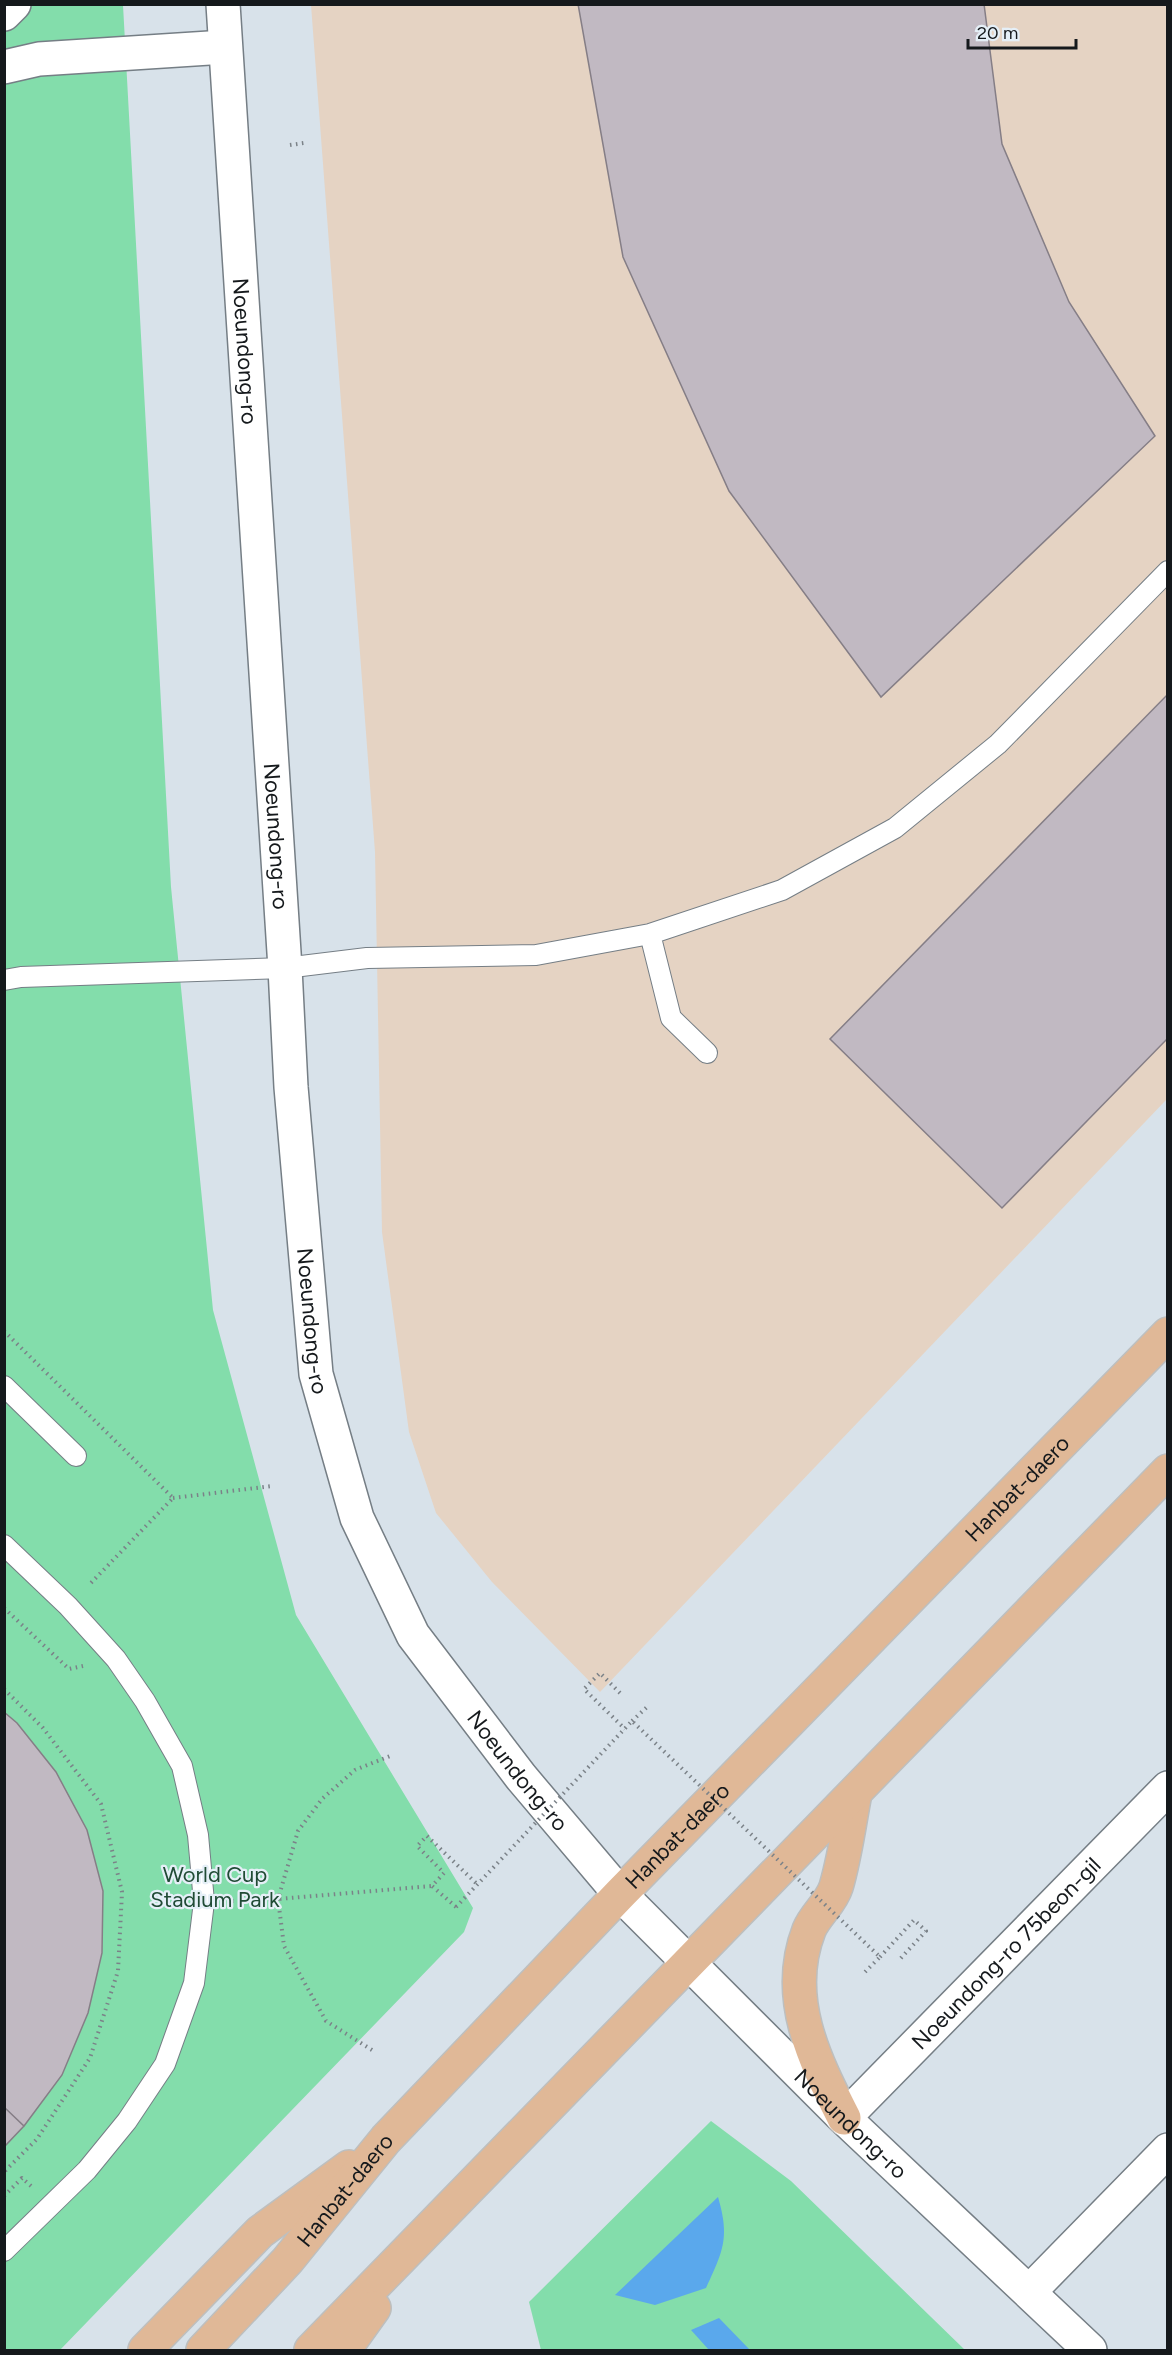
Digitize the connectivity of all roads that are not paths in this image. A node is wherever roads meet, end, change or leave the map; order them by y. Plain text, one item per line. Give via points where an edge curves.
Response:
1 (14, 4) edge
2 (223, 4) edge
3 (4, 14) edge
4 (225, 47) junction
5 (4, 67) edge
6 (1167, 571) edge
7 (650, 934) junction
8 (285, 968) junction
9 (4, 980) edge
10 (707, 1053) dead end
11 (1167, 1334) edge
12 (4, 1386) edge
13 (75, 1456) dead end
14 (1167, 1471) edge
15 (4, 1545) edge
16 (1167, 1788) edge
17 (855, 1792) junction
18 (620, 1894) junction
19 (690, 1962) junction
20 (844, 2118) junction
21 (386, 2139) junction
22 (1167, 2150) edge
23 (432, 2224) junction
24 (4, 2251) edge
25 (1029, 2292) junction
26 (145, 2350) edge
27 (203, 2350) edge
28 (310, 2350) edge
29 (345, 2350) edge
30 (1090, 2350) edge

1 - 3 street
2 - 4 street, Noeundong-ro
4 - 5 street via 39,59
4 - 8 street, Noeundong-ro
6 - 7 lane via 998,744 896,828 782,890
7 - 8 lane via 536,955 367,958
7 - 10 lane via 671,1018
8 - 9 lane
8 - 18 street, Noeundong-ro via 291,1087 316,1374 357,1518 413,1635 521,1777
11 - 18 main road, Hanbat-daero
12 - 13 lane
14 - 17 main road
15 - 24 lane via 116,1659 182,1766 198,1835 204,1902 194,1983 165,2064 127,2121 87,2170
16 - 20 street, Noeundong-ro 75beon-gil
17 - 19 main road
17 - 20 main road via 835,1890 810,1928 800,1956 798,1986 816,2063
18 - 19 street, Noeundong-ro
18 - 21 main road, Hanbat-daero
19 - 20 street, Noeundong-ro
19 - 23 main road
20 - 25 street, Noeundong-ro
21 - 26 main road via 260,2232
21 - 27 main road, Hanbat-daero via 287,2261
22 - 25 street
23 - 28 main road
23 - 29 main road
25 - 30 street, Noeundong-ro

